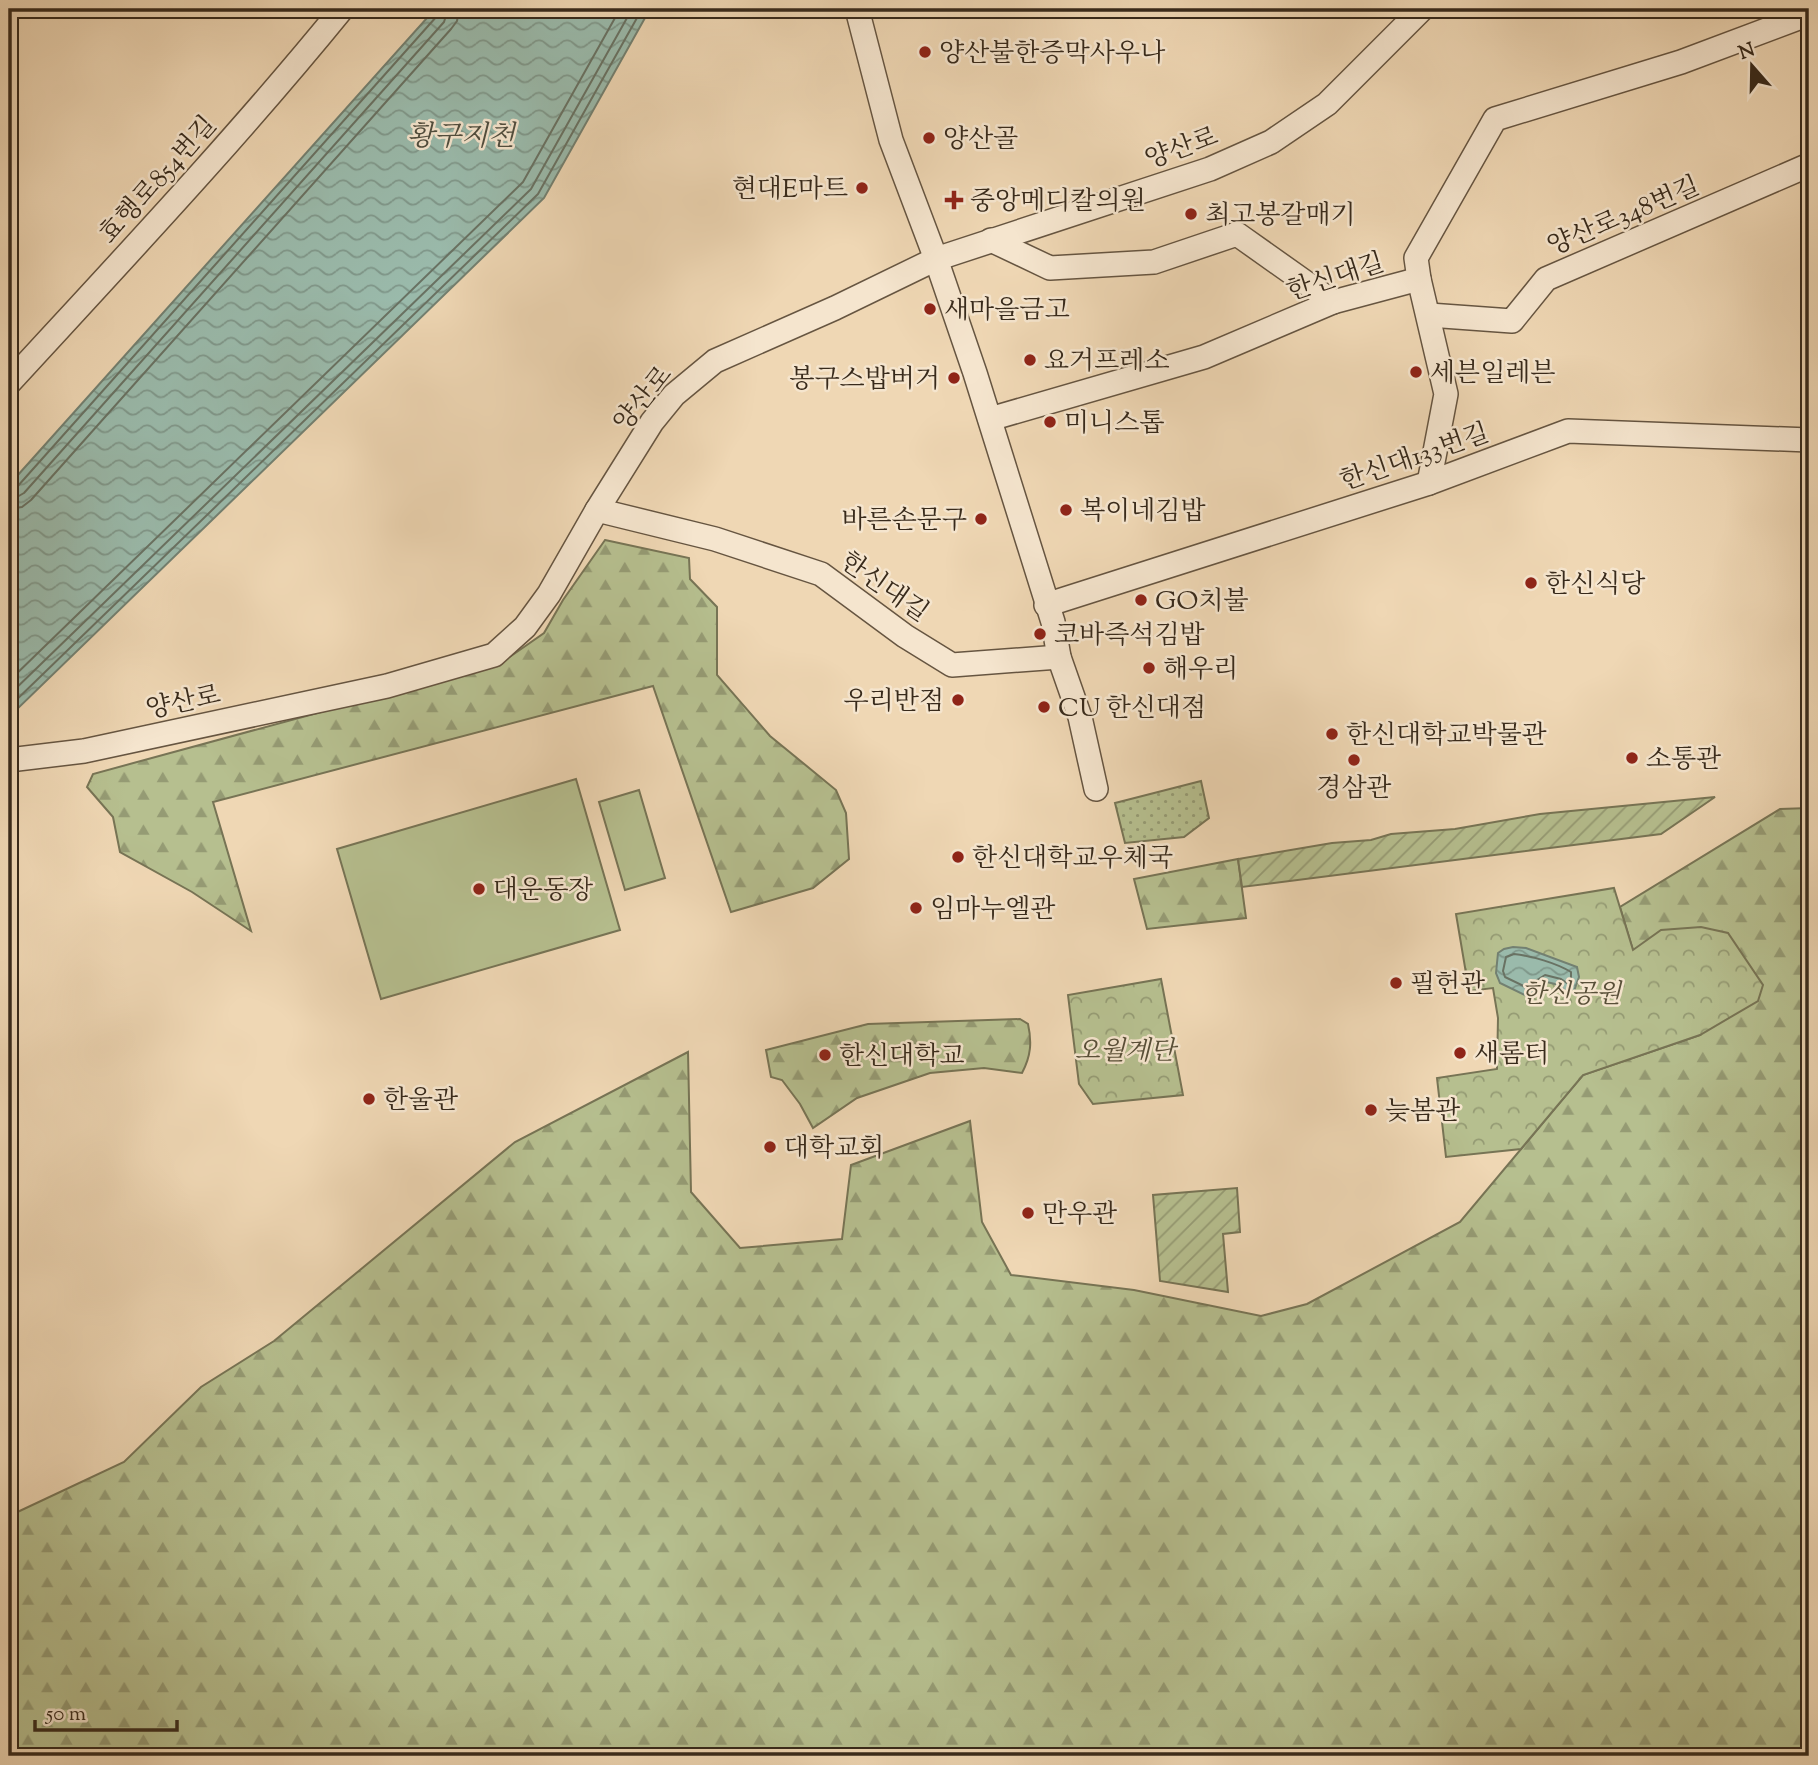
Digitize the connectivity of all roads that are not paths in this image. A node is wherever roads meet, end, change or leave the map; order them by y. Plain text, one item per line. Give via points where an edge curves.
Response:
1 (342, 9) edge
2 (857, 9) edge
3 (1422, 9) edge
4 (1809, 14) edge
5 (1809, 165) edge
6 (991, 240) junction
7 (936, 259) junction
8 (1419, 279) junction
9 (1333, 302) junction
10 (1429, 315) junction
11 (9, 383) edge
12 (990, 419) junction
13 (1809, 440) edge
14 (1429, 483) junction
15 (597, 510) junction
16 (1046, 605) junction
17 (1059, 657) junction
18 (9, 760) edge
19 (1096, 789) dead end

1 - 11 street, 효행로854번길 via 178,199
2 - 7 street via 891,140
3 - 6 street, 양산로 via 1327,104 1271,142 1210,169
4 - 8 street via 1681,62 1495,119 1416,258
5 - 10 street, 양산로348번길 via 1546,279 1512,321
6 - 7 street, 양산로
6 - 9 street via 1050,268 1154,262 1237,234
7 - 12 street
7 - 15 street, 양산로 via 715,361 674,395 652,422
8 - 9 street, 한신대길
8 - 10 street
9 - 12 street, 한신대길 via 1204,357
10 - 14 street via 1446,394
12 - 16 street
13 - 14 street, 한신대133번길 via 1568,431
14 - 16 street, 한신대133번길
15 - 17 street, 한신대길 via 715,539 821,573 952,665
15 - 18 street, 양산로 via 549,594 525,627 494,655 295,706 84,751
16 - 17 street
17 - 19 street via 1080,717

